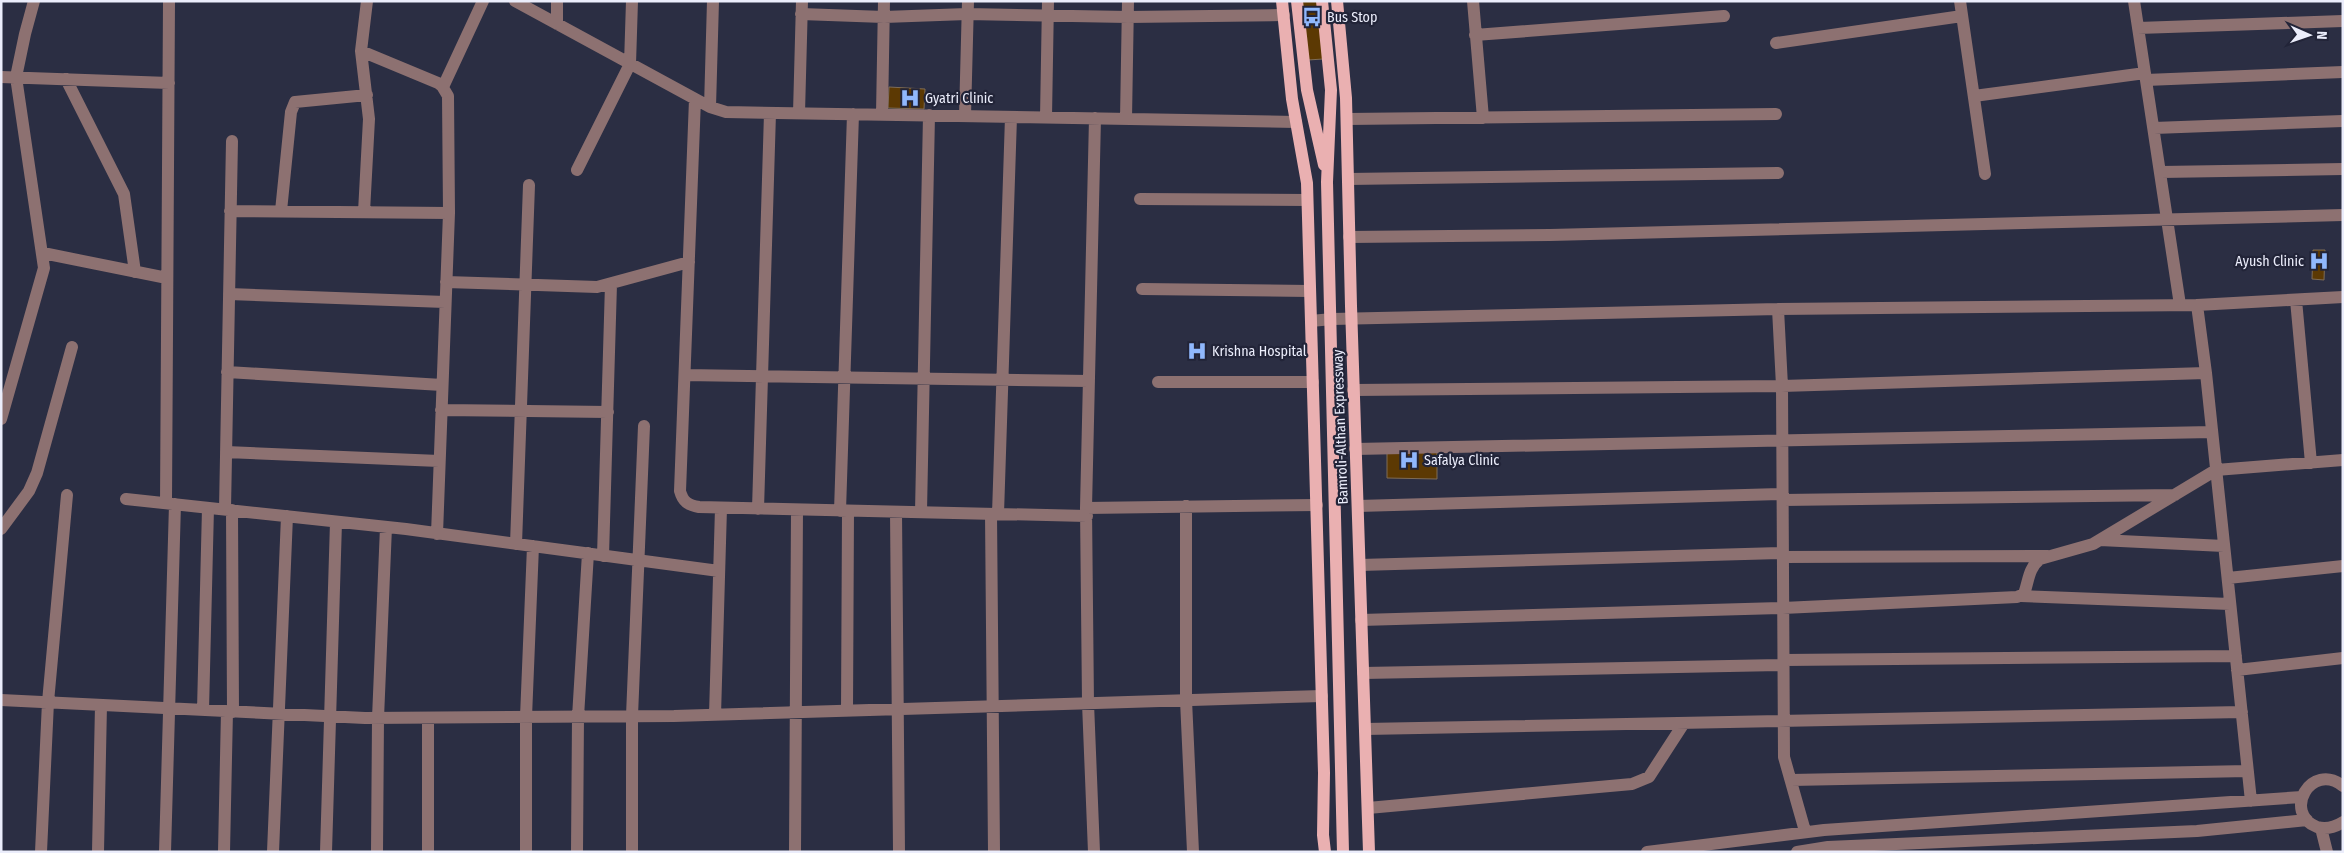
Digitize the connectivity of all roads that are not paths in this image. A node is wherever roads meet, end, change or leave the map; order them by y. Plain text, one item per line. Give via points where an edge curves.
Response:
1 (34, 1) edge
2 (170, 1) edge
3 (367, 1) edge
4 (483, 1) edge
5 (515, 1) edge
6 (557, 1) edge
7 (632, 1) edge
8 (713, 1) edge
9 (884, 1) edge
10 (1048, 1) edge
11 (1128, 1) edge
12 (1282, 1) edge
13 (1297, 1) edge
14 (1322, 1) edge
15 (1337, 1) edge
16 (1473, 1) edge
17 (1960, 1) edge
18 (2134, 1) edge
19 (967, 7) edge
20 (801, 8) edge
21 (1048, 14) junction
22 (1284, 15) junction
23 (1724, 16) dead end
24 (1962, 16) junction
25 (884, 17) junction
26 (1128, 17) junction
27 (2343, 21) edge
28 (556, 24) junction
29 (2138, 28) junction
30 (1476, 35) junction
31 (1776, 43) dead end
32 (361, 51) junction
33 (630, 64) junction
34 (2343, 72) edge
35 (1, 77) edge
36 (16, 77) junction
37 (2146, 77) junction
38 (66, 79) junction
39 (169, 83) junction
40 (443, 87) junction
41 (367, 95) junction
42 (1974, 96) junction
43 (695, 99) junction
44 (710, 107) junction
45 (770, 113) junction
46 (799, 113) junction
47 (853, 114) junction
48 (882, 114) junction
49 (1776, 114) dead end
50 (929, 115) junction
51 (966, 116) junction
52 (1011, 117) junction
53 (1046, 118) junction
54 (1095, 118) junction
55 (1483, 118) junction
56 (1126, 119) junction
57 (1346, 119) junction
58 (2343, 121) edge
59 (1296, 122) junction
60 (2154, 128) junction
61 (232, 141) dead end
62 (2343, 169) edge
63 (577, 170) dead end
64 (2161, 172) junction
65 (1778, 174) dead end
66 (1985, 174) dead end
67 (1348, 179) junction
68 (1327, 182) junction
69 (529, 185) dead end
70 (1140, 199) dead end
71 (1308, 200) junction
72 (230, 211) junction
73 (281, 211) junction
74 (364, 212) junction
75 (448, 213) junction
76 (2343, 215) edge
77 (2168, 219) junction
78 (1349, 237) junction
79 (42, 253) junction
80 (689, 262) junction
81 (135, 272) junction
82 (167, 278) junction
83 (446, 282) junction
84 (611, 284) junction
85 (525, 286) junction
86 (1142, 289) dead end
87 (1310, 291) junction
88 (229, 294) junction
89 (2343, 297) edge
90 (2296, 300) junction
91 (445, 302) junction
92 (2180, 305) junction
93 (2197, 305) junction
94 (1778, 309) junction
95 (1332, 319) junction
96 (1352, 319) junction
97 (1311, 321) junction
98 (72, 347) dead end
99 (227, 372) junction
100 (2206, 373) junction
101 (685, 375) junction
102 (844, 376) junction
103 (762, 377) junction
104 (923, 380) junction
105 (1002, 381) junction
106 (1089, 381) junction
107 (1158, 382) dead end
108 (1313, 382) junction
109 (442, 385) junction
110 (1782, 386) junction
111 (1354, 390) junction
112 (441, 410) junction
113 (520, 411) junction
114 (608, 412) junction
115 (1, 419) edge
116 (644, 426) dead end
117 (2212, 432) junction
118 (1782, 440) junction
119 (1356, 448) junction
120 (226, 452) junction
121 (2343, 460) edge
122 (439, 461) junction
123 (2311, 463) junction
124 (2216, 470) junction
125 (66, 495) dead end
126 (2175, 495) junction
127 (1783, 497) junction
128 (126, 499) dead end
129 (170, 504) junction
130 (1317, 504) junction
131 (1186, 506) junction
132 (1358, 506) junction
133 (208, 508) junction
134 (721, 508) junction
135 (758, 509) junction
136 (229, 510) junction
137 (796, 510) junction
138 (844, 511) junction
139 (896, 512) junction
140 (921, 512) junction
141 (1086, 512) junction
142 (994, 514) junction
143 (287, 516) junction
144 (336, 522) junction
145 (386, 527) junction
146 (1, 529) edge
147 (437, 534) junction
148 (2100, 540) junction
149 (516, 544) junction
150 (533, 546) junction
151 (2224, 546) junction
152 (588, 553) junction
153 (1783, 555) junction
154 (604, 556) junction
155 (2050, 556) junction
156 (638, 560) junction
157 (1360, 565) junction
158 (2343, 566) edge
159 (719, 571) junction
160 (2228, 578) junction
161 (2021, 596) junction
162 (2230, 604) junction
163 (1783, 608) junction
164 (1362, 620) junction
165 (2236, 656) junction
166 (2343, 658) edge
167 (1784, 663) junction
168 (2237, 670) junction
169 (1363, 673) junction
170 (1322, 696) junction
171 (1, 700) edge
172 (1186, 700) junction
173 (48, 702) junction
174 (1088, 703) junction
175 (101, 705) junction
176 (992, 706) junction
177 (170, 708) junction
178 (897, 709) junction
179 (203, 710) junction
180 (230, 711) junction
181 (847, 711) junction
182 (796, 712) junction
183 (2242, 712) junction
184 (278, 714) junction
185 (715, 715) junction
186 (329, 716) junction
187 (632, 716) junction
188 (526, 717) junction
189 (578, 717) junction
190 (378, 718) junction
191 (428, 718) junction
192 (1784, 721) junction
193 (1684, 723) junction
194 (1365, 729) junction
195 (2248, 771) junction
196 (1790, 780) junction
197 (2340, 783) edge
198 (2302, 798) junction
199 (2251, 801) junction
200 (1368, 808) junction
201 (2307, 820) junction
202 (2343, 822) edge
203 (2321, 828) junction
204 (1824, 830) junction
205 (1805, 831) junction
206 (1828, 849) edge
207 (41, 852) edge
208 (98, 852) edge
209 (165, 852) edge
210 (224, 852) edge
211 (274, 852) edge
212 (326, 852) edge
213 (377, 852) edge
214 (428, 852) edge
215 (526, 852) edge
216 (577, 852) edge
217 (632, 852) edge
218 (795, 852) edge
219 (899, 852) edge
220 (994, 852) edge
221 (1094, 852) edge
222 (1193, 852) edge
223 (1326, 852) edge
224 (1343, 852) edge
225 (1370, 852) edge
226 (1647, 852) edge
227 (1796, 852) edge
228 (2327, 852) edge

1 - 36 street
2 - 39 street
3 - 32 street
4 - 40 street
5 - 28 street
6 - 28 street
7 - 33 street
8 - 44 street
9 - 25 street
10 - 21 street
11 - 26 street
12 - 22 main road
13 - 68 main road via 1307,90
14 - 68 main road via 1331,90
15 - 57 main road, Bamroli-Althan Expressway
16 - 30 street
17 - 24 street
18 - 29 street
19 - 21 street
19 - 25 street
19 - 51 street
20 - 25 street
20 - 46 street
21 - 26 street
21 - 53 street
22 - 26 street
22 - 59 main road
23 - 30 street
24 - 31 street
24 - 42 street
25 - 48 street
26 - 56 street
27 - 29 street
28 - 33 street
29 - 37 street
30 - 55 street
32 - 40 street
32 - 41 street
33 - 43 street
33 - 63 street
34 - 37 street
35 - 36 street
36 - 38 street
36 - 79 street
37 - 42 street
37 - 60 street
38 - 39 street
38 - 81 street via 124,194
39 - 82 street
40 - 75 street via 448,100
41 - 73 street via 295,102 291,112
41 - 74 street via 369,119
42 - 66 street
43 - 44 street
43 - 80 street
44 - 45 street via 726,112
45 - 46 street
45 - 103 street
46 - 47 street
47 - 48 street
47 - 102 street
48 - 50 street
49 - 55 street
50 - 51 street
50 - 104 street
51 - 52 street
52 - 53 street
52 - 105 street
53 - 54 street
54 - 56 street
54 - 106 street
55 - 57 street
56 - 59 street
57 - 67 main road, Bamroli-Althan Expressway
58 - 60 street
59 - 71 main road
60 - 64 street
61 - 72 street
62 - 64 street
64 - 77 street
65 - 67 street
67 - 78 main road, Bamroli-Althan Expressway
68 - 95 main road, Bamroli-Althan Expressway
69 - 85 street
70 - 71 street
71 - 87 main road
72 - 73 street
72 - 88 street
73 - 74 street
74 - 75 street
75 - 83 street
76 - 77 street
77 - 78 street
77 - 92 street
78 - 96 main road, Bamroli-Althan Expressway
79 - 81 street
79 - 115 street via 42,279
80 - 84 street
80 - 101 street
81 - 82 street
82 - 129 street
83 - 85 street
83 - 91 street
84 - 85 street via 588,288
84 - 114 street
85 - 113 street
86 - 87 street
87 - 97 main road
88 - 91 street
88 - 99 street
89 - 90 street
90 - 93 street
90 - 123 street
91 - 109 street
92 - 93 street
92 - 94 street
93 - 100 street
94 - 96 street
94 - 110 street
95 - 96 street
95 - 97 street
95 - 224 main road, Bamroli-Althan Expressway
96 - 111 main road, Bamroli-Althan Expressway
97 - 108 main road
98 - 146 street via 37,473
99 - 109 street
99 - 120 street
100 - 110 street
100 - 117 street
101 - 103 street
101 - 134 street via 680,490 688,505
102 - 103 street
102 - 104 street
102 - 138 street
103 - 135 street
104 - 105 street
104 - 140 street
105 - 106 street
105 - 142 street
106 - 141 street
107 - 108 street
108 - 130 main road
109 - 112 street
110 - 111 street
110 - 118 street
111 - 119 main road, Bamroli-Althan Expressway
112 - 113 street
112 - 122 street
113 - 114 street
113 - 149 street
114 - 154 street
116 - 156 street
117 - 118 street
117 - 124 street
118 - 119 street
118 - 127 street
119 - 132 main road, Bamroli-Althan Expressway
120 - 122 street
120 - 136 street
121 - 123 street
122 - 147 street
123 - 124 street
124 - 126 street
124 - 151 street
125 - 173 street
126 - 127 street
126 - 148 street
127 - 132 street
127 - 153 street
128 - 129 street
129 - 133 street
129 - 177 street
130 - 131 street
130 - 170 main road
131 - 141 street
131 - 172 street
132 - 157 main road, Bamroli-Althan Expressway
133 - 136 street
133 - 179 street
134 - 135 street
134 - 159 street
135 - 137 street
136 - 143 street
136 - 180 street
137 - 138 street
137 - 182 street
138 - 139 street
138 - 181 street
139 - 140 street
139 - 178 street
140 - 142 street
141 - 142 street
141 - 174 street
142 - 176 street
143 - 144 street
143 - 184 street
144 - 145 street
144 - 186 street
145 - 147 street
145 - 190 street
147 - 149 street
148 - 151 street
148 - 155 street
149 - 150 street
150 - 152 street
150 - 188 street
151 - 160 street
152 - 154 street
152 - 189 street
153 - 155 street
153 - 157 street
153 - 163 street
154 - 156 street
155 - 161 street via 2033,565
156 - 159 street
156 - 187 street
157 - 164 main road, Bamroli-Althan Expressway
158 - 160 street
159 - 185 street
160 - 162 street
161 - 162 street
161 - 163 street
162 - 165 street
163 - 164 street
163 - 167 street
164 - 169 main road, Bamroli-Althan Expressway
165 - 167 street
165 - 168 street
166 - 168 street
167 - 169 street
167 - 192 street
168 - 183 street
169 - 194 main road, Bamroli-Althan Expressway
170 - 172 street
170 - 223 main road via 1323,835
171 - 173 street
172 - 174 street
172 - 222 street
173 - 175 street
173 - 207 street
174 - 176 street
174 - 221 street
175 - 177 street
175 - 208 street
176 - 178 street
176 - 220 street
177 - 179 street
177 - 209 street
178 - 181 street
178 - 219 street
179 - 180 street
180 - 184 street
180 - 210 street
181 - 182 street
182 - 185 street
182 - 218 street
183 - 192 street
183 - 195 street
184 - 186 street
184 - 211 street
185 - 187 street
186 - 190 street
186 - 212 street
187 - 189 street
187 - 217 street
188 - 189 street
188 - 191 street
188 - 215 street
189 - 216 street
190 - 191 street
190 - 213 street
191 - 214 street
192 - 193 street
192 - 196 street via 1784,757
193 - 194 street
193 - 200 street via 1649,777 1632,784
194 - 200 main road, Bamroli-Althan Expressway
195 - 196 street
195 - 199 street
196 - 205 street
197 - 198 street via 2327,779 2311,784
198 - 199 street
198 - 201 street via 2301,806
199 - 204 street
200 - 225 main road, Bamroli-Althan Expressway
201 - 203 street
201 - 206 street via 2196,830
202 - 203 street
203 - 228 street
204 - 205 street
204 - 206 street
205 - 226 street
206 - 227 street

